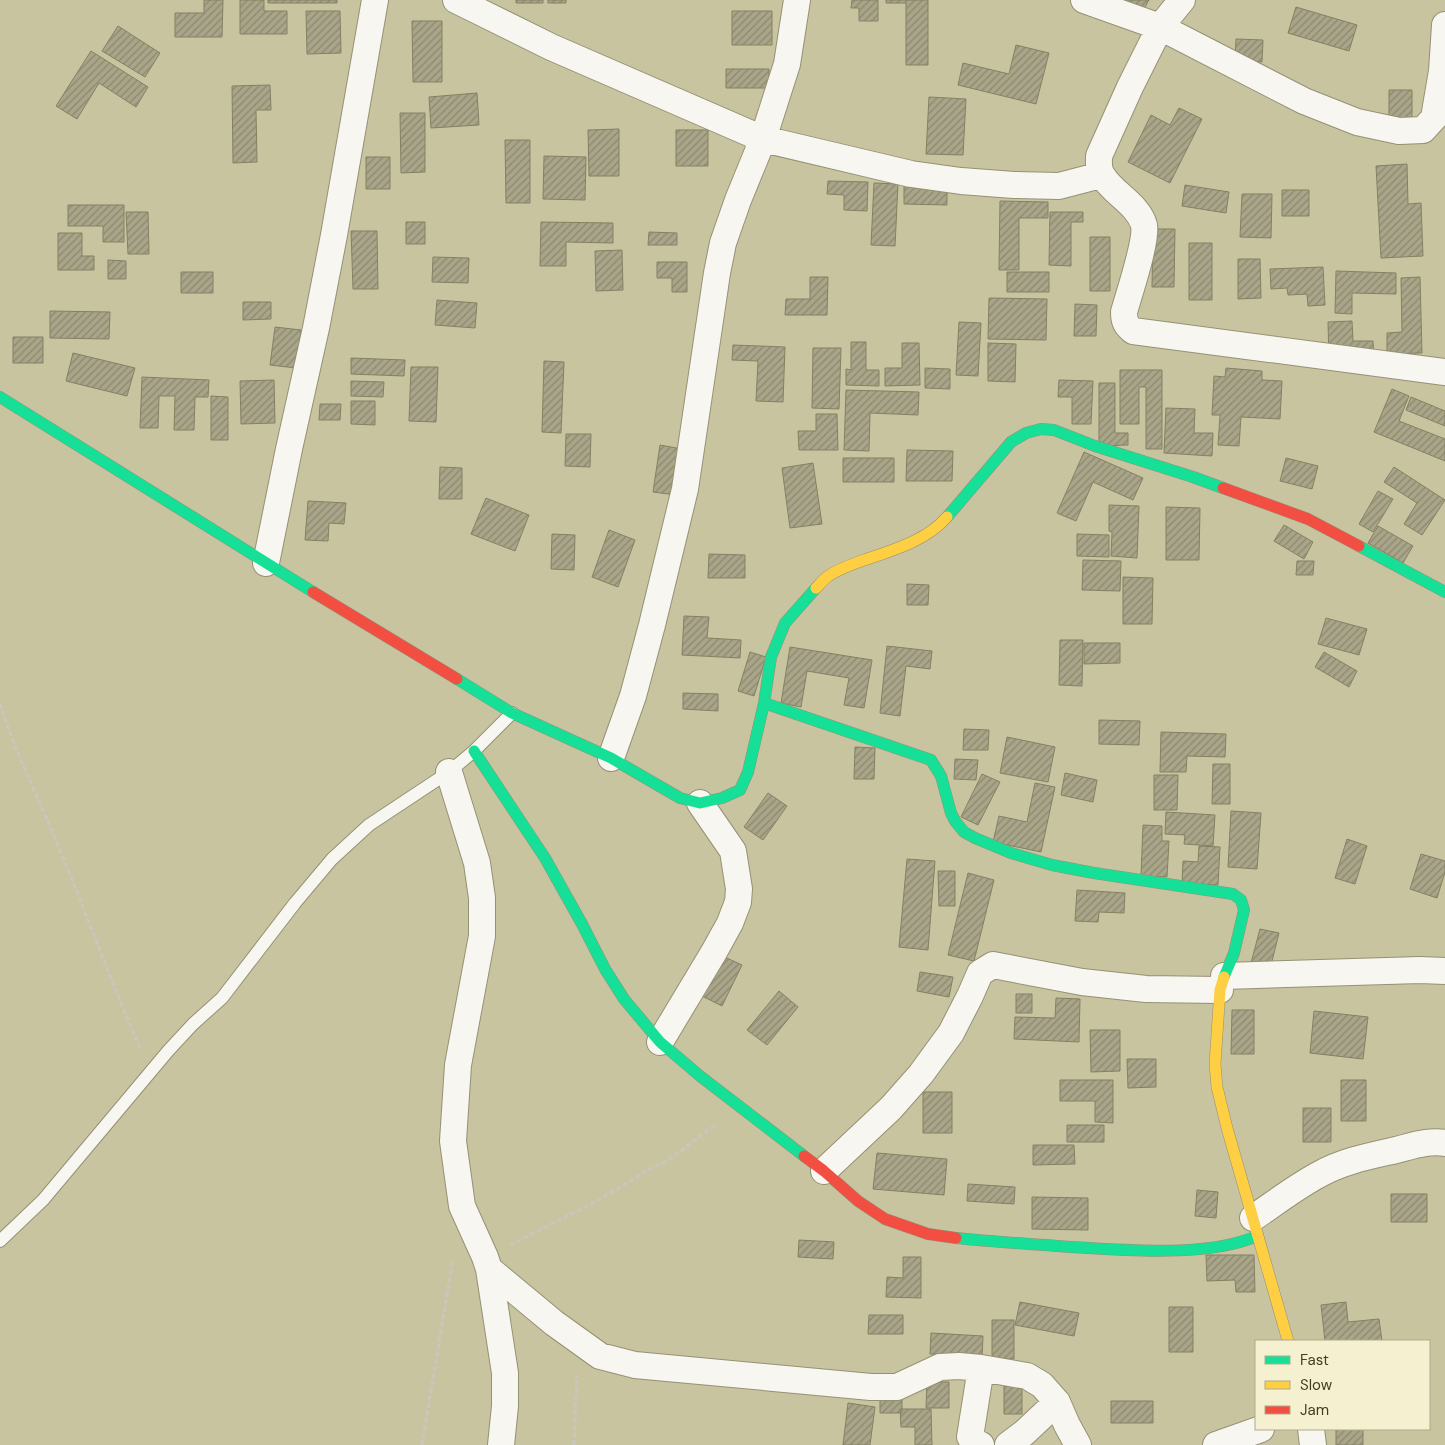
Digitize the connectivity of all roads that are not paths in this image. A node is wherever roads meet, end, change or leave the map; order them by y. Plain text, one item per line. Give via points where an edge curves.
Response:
1 (375, 0) edge
2 (456, 0) edge
3 (797, 0) edge
4 (1084, 0) edge
5 (1182, 0) edge
6 (1445, 25) edge
7 (1160, 27) junction
8 (763, 139) junction
9 (1101, 174) junction
10 (1445, 372) edge
11 (0, 397) edge
12 (266, 563) junction
13 (1445, 592) edge
14 (764, 703) junction
15 (512, 712) junction
16 (474, 751) junction
17 (611, 758) junction
18 (449, 772) junction
19 (700, 803) junction
20 (1445, 971) edge
21 (1222, 983) junction
22 (660, 1042) junction
23 (1445, 1143) edge
24 (824, 1172) junction
25 (1255, 1227) junction
26 (0, 1241) edge
27 (487, 1263) junction
28 (1288, 1340) edge
29 (981, 1368) junction
30 (1057, 1402) junction
31 (1259, 1430) edge
32 (1312, 1430) edge
33 (501, 1445) edge
34 (981, 1445) edge
35 (1008, 1445) edge
36 (1078, 1445) edge
37 (1216, 1445) edge
38 (1312, 1445) edge

1 - 12 street via 320,309
2 - 8 street via 551,47
3 - 8 street via 787,64
4 - 7 street
5 - 7 street
6 - 7 street via 1434,118 1423,130 1399,131 1357,122 1304,101
7 - 9 street via 1103,146 1098,166
8 - 9 street via 911,174 961,181 1059,186
8 - 17 street via 723,243 685,489 633,696
9 - 10 street via 1133,208 1144,227 1143,244 1124,312 1124,320 1133,331
11 - 12 street
12 - 15 street
13 - 14 street via 1308,519 1054,430 1041,429 1011,442 941,524 921,538 828,576 785,623 771,657
14 - 19 street via 748,772 740,790
14 - 21 street via 931,760 941,773 951,812 960,828 970,836 1014,855 1086,873 1233,894 1241,900 1244,910 1234,953
15 - 16 lane
15 - 17 street
16 - 18 lane
16 - 22 street via 545,858 624,999
17 - 19 street via 680,798
18 - 26 lane via 369,825 332,859 222,998 192,1024 43,1200
18 - 27 street via 477,863 482,898 482,936 458,1065 453,1141 462,1206
19 - 22 street via 733,851 738,902 714,952
20 - 21 street
21 - 24 street via 1146,989 1082,982 993,965 980,973 951,1033 921,1074 891,1108
21 - 25 street via 1215,1064 1217,1087
22 - 24 street
23 - 25 street via 1421,1144 1336,1166 1320,1174
24 - 25 street via 885,1219 928,1234 993,1242 1151,1250 1231,1244
25 - 28 street
27 - 29 street via 554,1323 600,1356 635,1365 871,1387 896,1387 940,1367
27 - 33 street via 505,1373
29 - 30 street via 1027,1376 1042,1385
29 - 34 street via 970,1437
30 - 35 street
30 - 36 street
31 - 37 street
32 - 38 street

